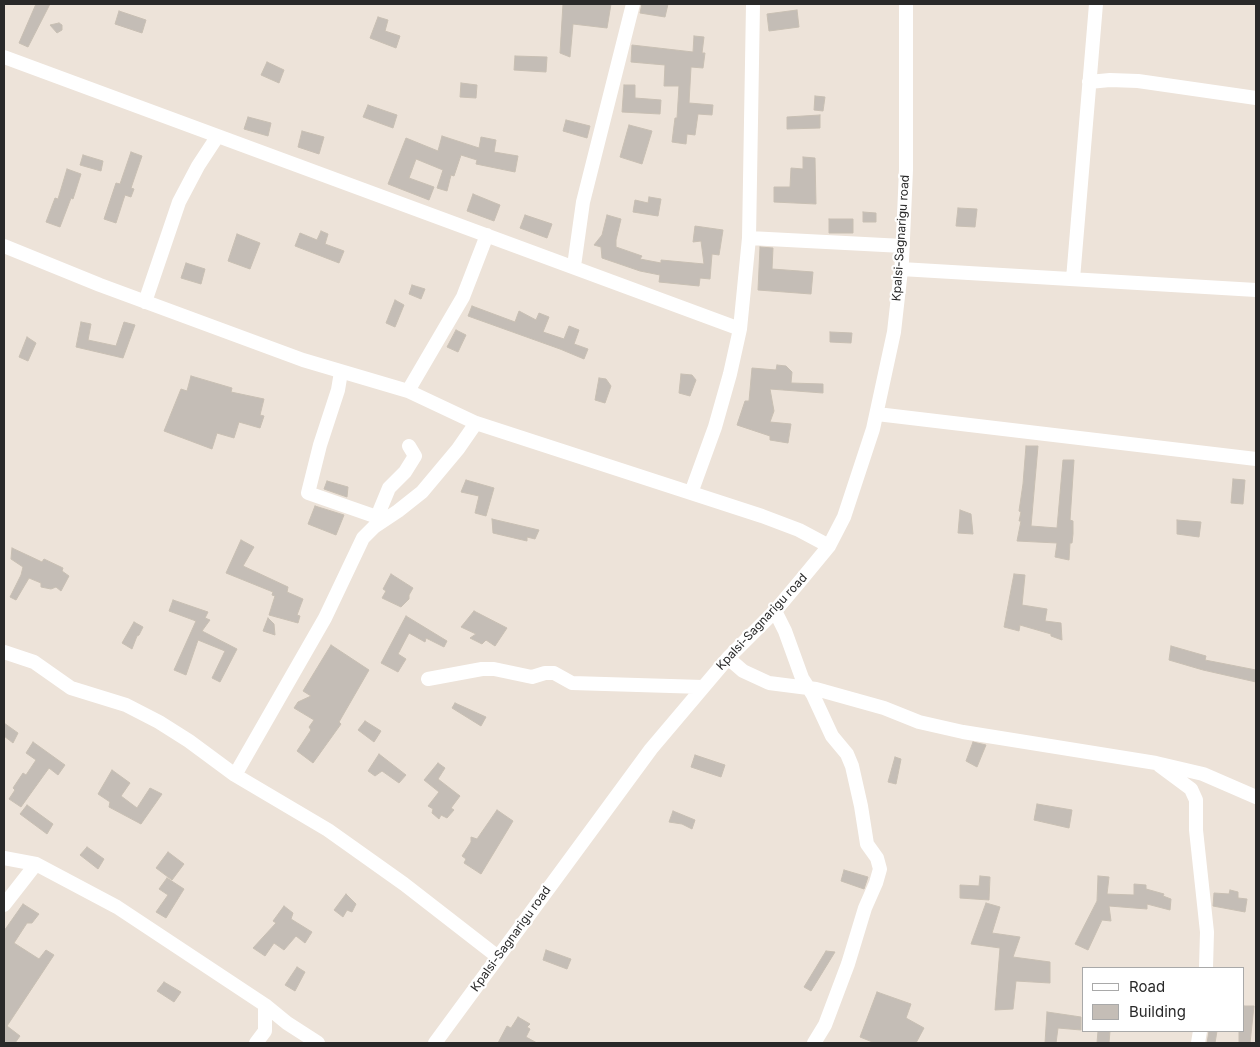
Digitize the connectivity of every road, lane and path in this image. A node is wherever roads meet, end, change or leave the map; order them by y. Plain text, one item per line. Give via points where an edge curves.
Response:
1 (633, 4) edge
2 (753, 4) edge
3 (906, 4) edge
4 (1096, 4) edge
5 (4, 57) edge
6 (1089, 82) junction
7 (1256, 98) edge
8 (218, 137) junction
9 (487, 235) junction
10 (749, 238) junction
11 (4, 246) edge
12 (903, 246) junction
13 (574, 266) junction
14 (901, 268) junction
15 (1073, 279) junction
16 (1256, 290) edge
17 (146, 302) junction
18 (740, 329) junction
19 (341, 372) junction
20 (408, 391) junction
21 (876, 414) junction
22 (476, 423) junction
23 (409, 446) dead end
24 (1256, 458) edge
25 (690, 493) junction
26 (829, 546) junction
27 (775, 611) junction
28 (4, 652) edge
29 (728, 658) junction
30 (428, 679) dead end
31 (703, 687) junction
32 (808, 687) junction
33 (1156, 763) junction
34 (235, 775) junction
35 (1256, 797) edge
36 (4, 858) edge
37 (36, 864) junction
38 (6, 896) edge
39 (498, 957) junction
40 (1206, 967) edge
41 (265, 1005) junction
42 (287, 1023) junction
43 (265, 1031) junction
44 (256, 1043) edge
45 (318, 1043) edge
46 (435, 1043) edge
47 (814, 1043) edge

1 - 13 street via 583,202
2 - 10 street
3 - 12 street, Kpalsi-Sagnarigu road
4 - 6 street
5 - 8 street
6 - 7 street via 1138,81
6 - 15 street
8 - 9 street
8 - 17 street via 179,202
9 - 13 street
9 - 20 street via 462,297
10 - 12 street
10 - 18 street
11 - 17 street
12 - 14 street, Kpalsi-Sagnarigu road
13 - 18 street
14 - 15 street
14 - 21 street, Kpalsi-Sagnarigu road via 894,332
15 - 16 street
17 - 19 street
18 - 25 street via 715,426
19 - 20 street
19 - 23 street via 308,494 377,517 389,488 415,456
20 - 22 street
21 - 24 street
21 - 26 street, Kpalsi-Sagnarigu road via 854,489
22 - 25 street
22 - 34 street via 422,492 363,538 325,618
25 - 26 street via 799,530
26 - 27 street, Kpalsi-Sagnarigu road
27 - 29 street, Kpalsi-Sagnarigu road
27 - 32 street
28 - 34 street via 34,662 71,688 126,705 151,718
29 - 31 street, Kpalsi-Sagnarigu road
29 - 32 street via 761,681
30 - 31 street via 494,669 532,677 554,673 572,683
31 - 39 street, Kpalsi-Sagnarigu road via 651,749
32 - 33 street via 884,708 919,722 963,732
32 - 47 street via 832,736 852,766 867,844 880,868 826,1025
33 - 35 street via 1203,774
33 - 40 street via 1191,789 1196,800 1207,932
34 - 39 street via 328,830
36 - 37 street
37 - 38 street
37 - 41 street via 117,907
39 - 46 street, Kpalsi-Sagnarigu road
41 - 42 street
41 - 43 street
42 - 43 street
42 - 45 street
43 - 44 street

